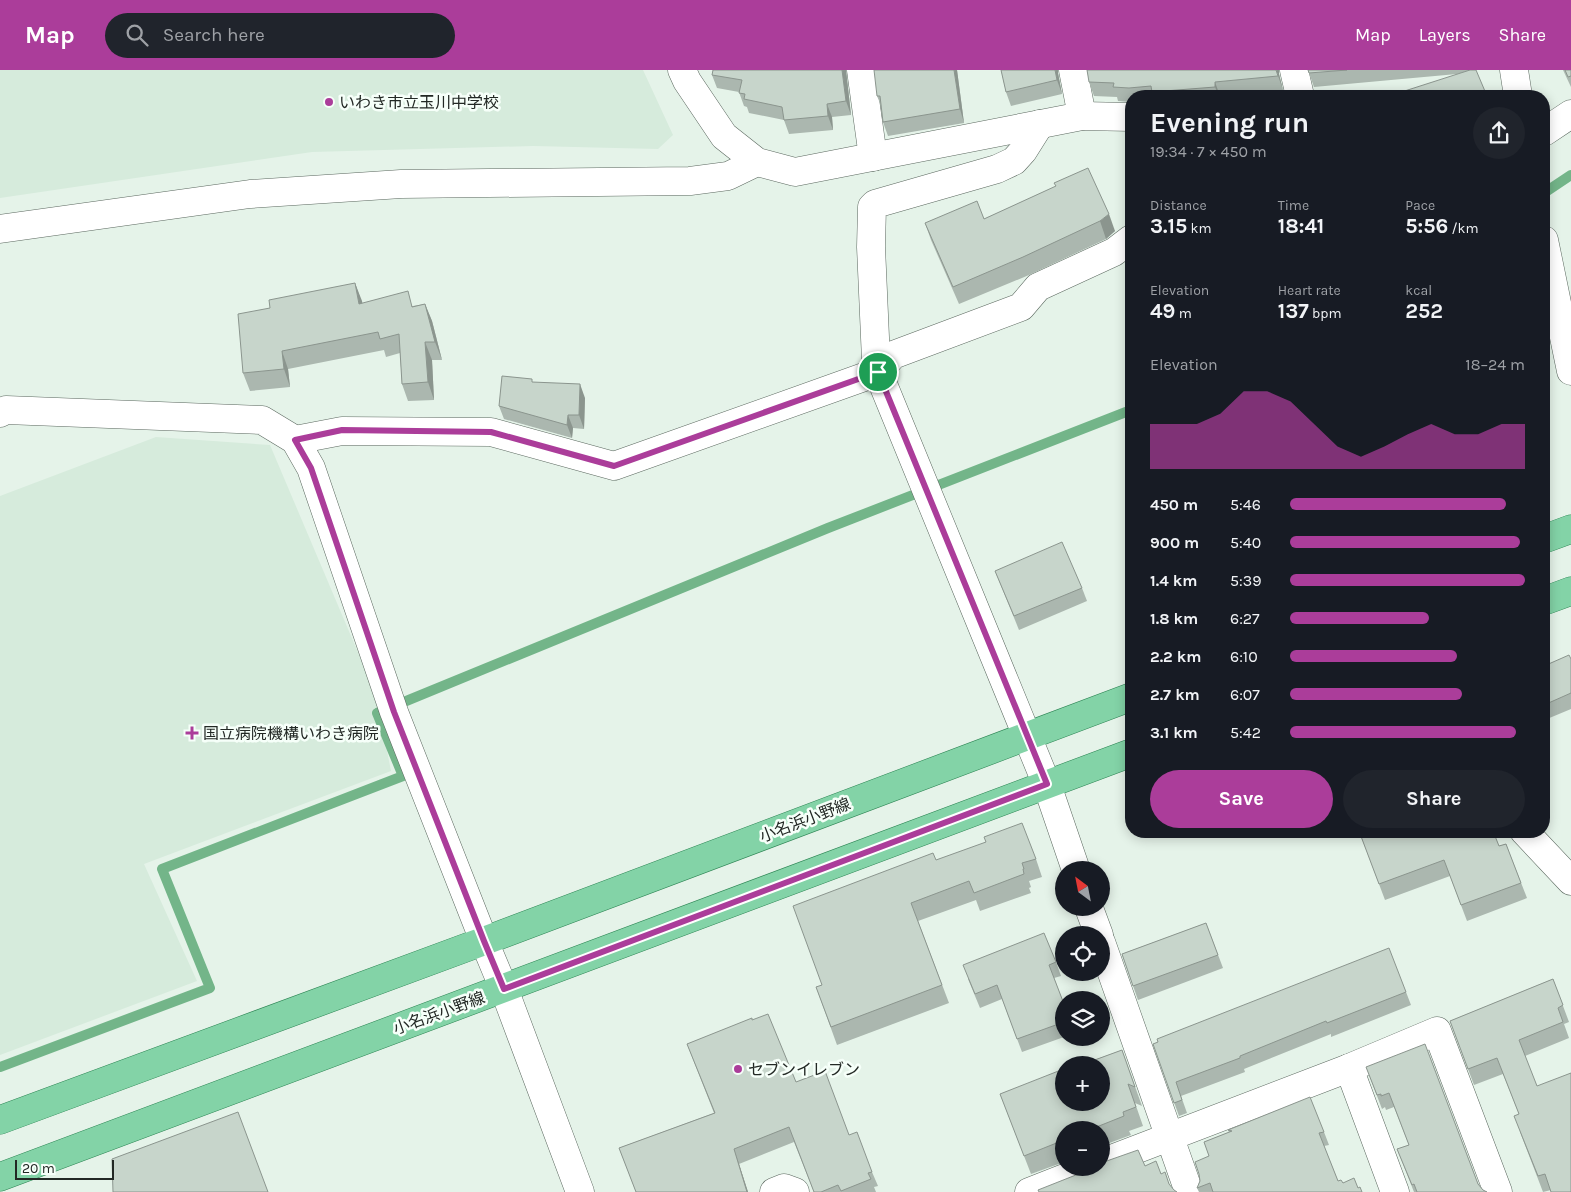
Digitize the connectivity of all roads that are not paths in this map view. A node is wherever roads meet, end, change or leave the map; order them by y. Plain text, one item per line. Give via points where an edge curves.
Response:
1 (682, 70) edge
2 (861, 70) edge
3 (1073, 70) edge
4 (1294, 70) edge
5 (1514, 70) edge
6 (1299, 90) edge
7 (1517, 90) edge
8 (1571, 114) edge
9 (1082, 116) junction
10 (1125, 117) edge
11 (1040, 124) junction
12 (1550, 128) edge
13 (873, 157) junction
14 (757, 162) junction
15 (0, 229) edge
16 (1125, 244) edge
17 (1550, 269) edge
18 (1571, 371) edge
19 (878, 372) junction
20 (0, 413) edge
21 (295, 440) junction
22 (1571, 529) edge
23 (1550, 537) edge
24 (1571, 591) edge
25 (1550, 599) edge
26 (1125, 699) edge
27 (1026, 737) junction
28 (1125, 755) edge
29 (1047, 784) junction
30 (1531, 838) edge
31 (1073, 861) edge
32 (1571, 881) edge
33 (484, 941) junction
34 (1110, 968) edge
35 (504, 989) junction
36 (1348, 1068) junction
37 (0, 1120) edge
38 (1169, 1136) junction
39 (1110, 1159) edge
40 (1070, 1176) edge
41 (0, 1177) edge
42 (580, 1192) edge
43 (774, 1192) edge
44 (795, 1192) edge
45 (1029, 1192) edge
46 (1189, 1192) edge
47 (1395, 1192) edge
48 (1498, 1192) edge

1 - 14 street via 724,136
2 - 13 street
3 - 9 street
4 - 6 street
5 - 7 street
8 - 12 street
9 - 10 street
9 - 11 street
11 - 13 street
11 - 19 street via 1014,161 872,207
13 - 14 street via 795,172
14 - 15 street via 728,176 690,181 382,185 250,194
16 - 19 street via 1114,252 1038,287 1021,307 893,355
17 - 18 street
19 - 21 street via 614,466 491,432 342,430
19 - 27 street
20 - 21 street via 6,410 262,420
21 - 33 street via 311,468 394,712
22 - 23 main road
24 - 25 main road
26 - 27 main road, 小名浜小野線
27 - 29 street
27 - 33 main road, 小名浜小野線
28 - 29 main road, 小名浜小野線
29 - 31 street
29 - 35 main road, 小名浜小野線
30 - 32 street
33 - 35 street
33 - 37 main road, 小名浜小野線
34 - 38 street
35 - 41 main road, 小名浜小野線
35 - 42 street
36 - 38 street
36 - 47 street
36 - 48 street via 1437,1031
38 - 39 street
38 - 46 street
40 - 45 street
43 - 44 street via 784,1188

